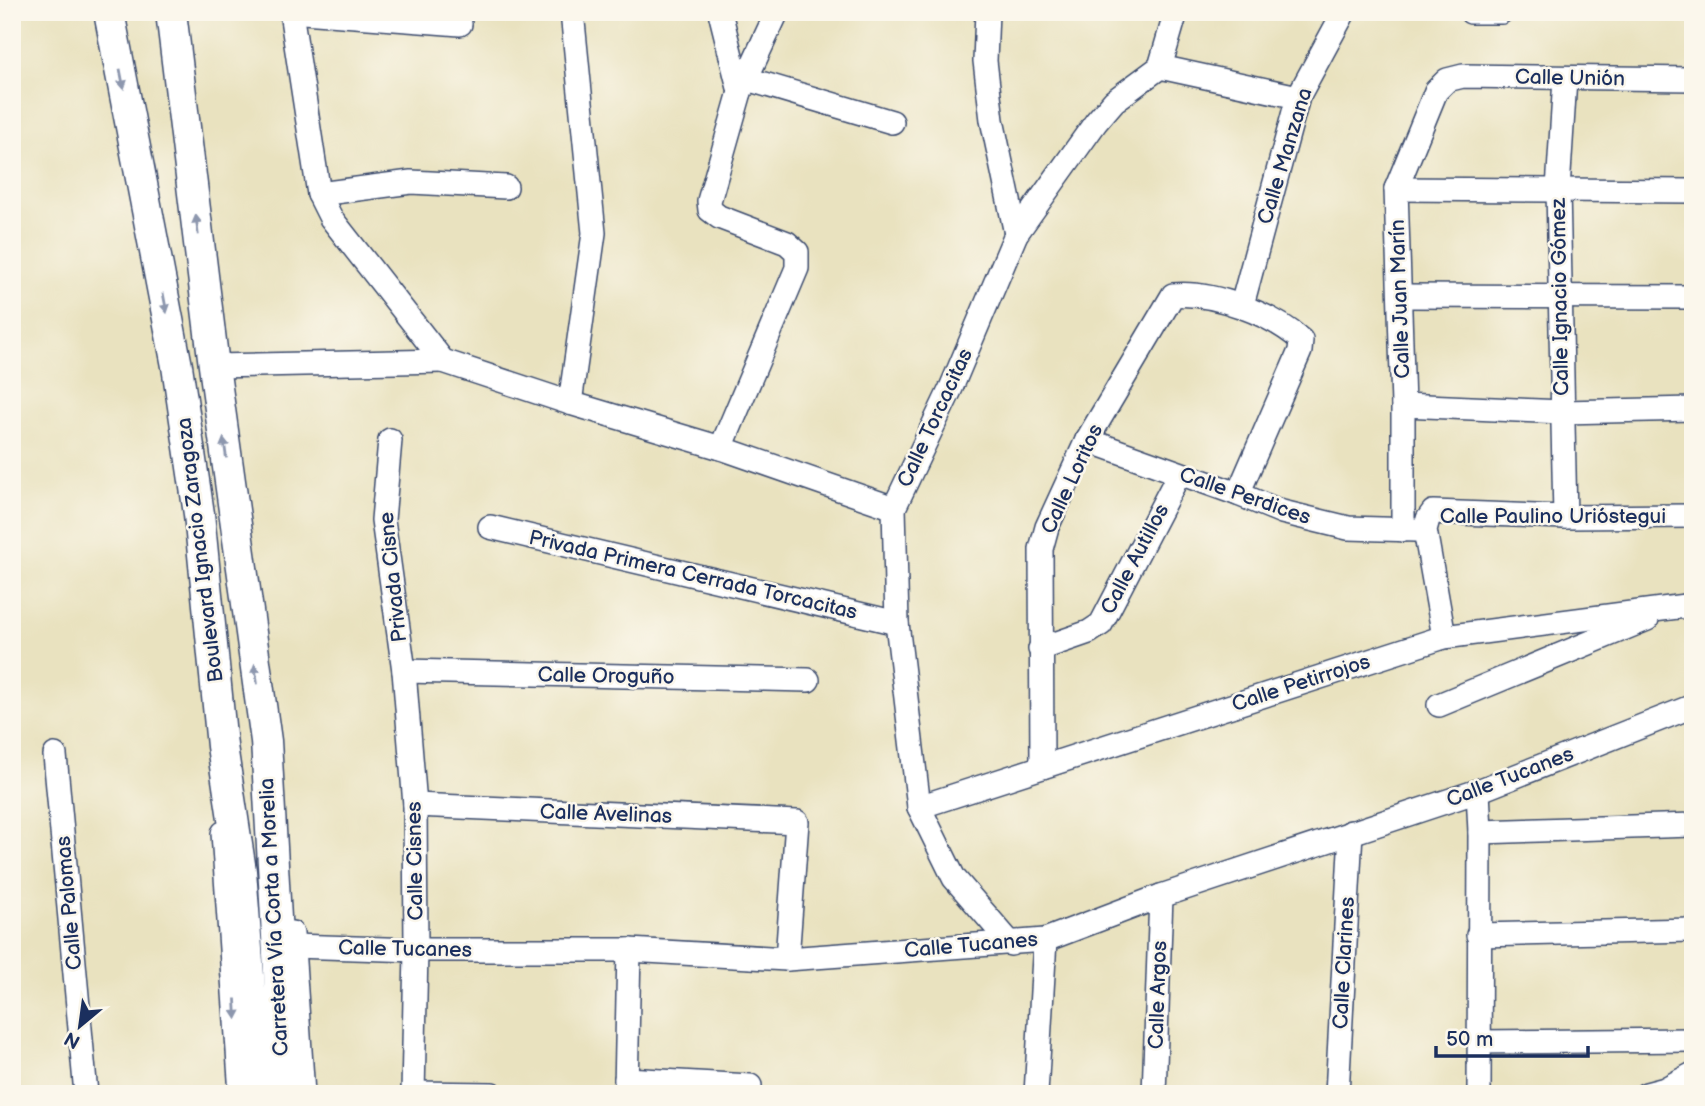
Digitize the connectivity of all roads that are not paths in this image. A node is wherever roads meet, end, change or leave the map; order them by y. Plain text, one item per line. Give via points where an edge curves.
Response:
1 (110, 12) edge
2 (171, 12) edge
3 (292, 12) edge
4 (303, 12) edge
5 (572, 12) edge
6 (720, 12) edge
7 (777, 12) edge
8 (987, 12) edge
9 (1175, 12) edge
10 (1344, 12) edge
11 (1471, 12) edge
12 (1501, 12) edge
13 (460, 24) dead end
14 (1160, 67) junction
15 (1565, 79) junction
16 (1693, 79) edge
17 (1447, 80) joint
18 (744, 86) junction
19 (1298, 97) junction
20 (892, 122) dead end
21 (506, 187) dead end
22 (1396, 188) junction
23 (1558, 189) junction
24 (1693, 191) edge
25 (319, 194) junction
26 (1016, 234) junction
27 (1400, 296) junction
28 (1559, 296) junction
29 (1693, 297) edge
30 (1242, 306) junction
31 (443, 361) junction
32 (214, 366) junction
33 (570, 403) junction
34 (1403, 405) junction
35 (1693, 409) edge
36 (1563, 412) junction
37 (390, 440) dead end
38 (1087, 440) junction
39 (721, 448) junction
40 (1179, 474) junction
41 (1238, 494) junction
42 (894, 508) junction
43 (1693, 516) edge
44 (1565, 517) junction
45 (490, 527) dead end
46 (1414, 530) junction
47 (1683, 606) edge
48 (897, 623) junction
49 (1444, 637) junction
50 (1040, 649) junction
51 (404, 671) junction
52 (808, 680) dead end
53 (1439, 705) dead end
54 (1693, 706) edge
55 (266, 741) junction
56 (222, 746) junction
57 (55, 755) dead end
58 (1042, 767) junction
59 (1478, 791) junction
60 (415, 805) junction
61 (919, 807) junction
62 (1693, 825) edge
63 (1352, 832) junction
64 (1480, 832) junction
65 (1161, 896) junction
66 (1693, 930) edge
67 (1478, 935) junction
68 (1045, 940) junction
69 (1011, 944) junction
70 (293, 946) junction
71 (416, 950) junction
72 (629, 950) junction
73 (787, 959) junction
74 (1693, 1040) edge
75 (1479, 1042) junction
76 (1693, 1074) edge
77 (750, 1086) dead end
78 (625, 1087) edge
79 (413, 1093) edge
80 (86, 1094) edge
81 (241, 1094) edge
82 (258, 1094) edge
83 (282, 1094) edge
84 (303, 1094) edge
85 (492, 1094) edge
86 (1036, 1094) edge
87 (1154, 1094) edge
88 (1337, 1094) edge
89 (1479, 1094) edge
90 (1646, 1094) edge

1 -> 56 main road, Boulevard Ignacio Zaragoza via 181,393 199,514
32 -> 2 main road, Boulevard Ignacio Zaragoza
3 - 25 street
4 - 13 street
5 - 33 street via 594,233
6 - 18 street
7 - 18 street
8 - 26 street via 985,61 992,120
9 - 14 street
10 - 19 street, Calle Manzana
11 - 12 street
14 - 19 street
14 - 26 street, Calle Torcacitas via 1114,101
15 - 16 street, Calle Unión
15 - 17 street, Calle Unión via 1463,76
15 - 23 street, Calle Ignacio Gómez
17 - 22 street, Calle Juan Marín via 1436,90
18 - 20 street
18 - 39 street via 710,210 787,243 797,252 797,268
19 - 30 street, Calle Manzana
21 - 25 street via 411,182
22 - 23 street
22 - 27 street, Calle Juan Marín
23 - 24 street
23 - 28 street, Calle Ignacio Gómez
25 - 31 street via 331,218
26 - 42 street, Calle Torcacitas
27 - 28 street
27 - 34 street, Calle Juan Marín
28 - 29 street
28 - 36 street, Calle Ignacio Gómez
30 - 38 street, Calle Loritos via 1184,293 1173,295
30 - 41 street via 1301,340
31 - 32 street
31 - 33 street
55 -> 32 main road, Boulevard Ignacio Zaragoza
33 - 39 street
34 - 36 street
34 - 46 street, Calle Juan Marín
35 - 36 street
36 - 44 street, Calle Ignacio Gómez
37 - 51 street, Privada Cisne via 383,520
38 - 40 street, Calle Perdices
38 - 50 street, Calle Loritos via 1041,549
39 - 42 street
40 - 41 street, Calle Perdices
40 - 50 street, Calle Autillos via 1101,624
41 - 46 street, Calle Perdices via 1282,512 1348,528
42 - 48 street, Calle Torcacitas
43 - 44 street, Calle Paulino Urióstegui
44 - 46 street, Calle Paulino Urióstegui via 1441,511 1433,512
45 - 48 street, Privada Primera Cerrada Torcacitas
46 - 49 street
47 - 49 street, Calle Petirrojos
47 - 53 street
48 - 61 street, Calle Torcacitas
49 - 58 street, Calle Petirrojos
50 - 58 street, Calle Loritos
51 - 52 street, Calle Oroguño
51 - 60 street, Calle Cisnes
54 - 59 street, Calle Tucanes
55 - 70 street, Boulevard Ignacio Zaragoza
55 - 83 main road, Carretera Vía Corta a Morelia
56 -> 81 street, Boulevard Ignacio Zaragoza via 224,850
56 - 82 main road, Carretera Vía Corta a Morelia via 241,872
57 - 80 street, Calle Palomas
58 - 61 street, Calle Petirrojos
59 - 63 street, Calle Tucanes
59 - 64 street
60 - 71 street, Calle Cisnes
60 - 73 street, Calle Avelinas via 797,822
61 - 69 street, Calle Torcacitas via 954,878
62 - 64 street
63 - 65 street, Calle Tucanes
63 - 88 street, Calle Clarines
64 - 67 street
65 - 68 street, Calle Tucanes
65 - 87 street, Calle Argos
66 - 67 street
67 - 75 street
68 - 69 street, Calle Tucanes
68 - 86 street
69 - 73 street, Calle Tucanes
70 - 71 street, Calle Tucanes
70 - 84 street, Boulevard Ignacio Zaragoza
71 - 72 street, Calle Tucanes
71 - 79 street, Calle Cisnes
72 - 73 street, Calle Tucanes
72 - 78 street
74 - 75 street
75 - 89 street
76 - 90 street
77 - 78 street
79 - 85 street, Calle Cisnes

